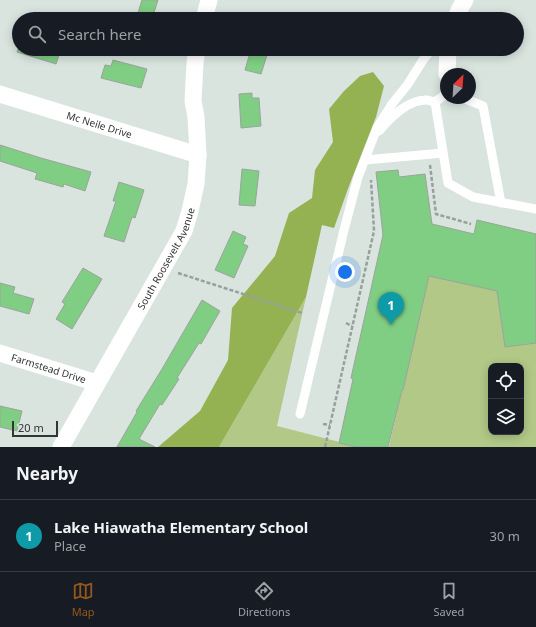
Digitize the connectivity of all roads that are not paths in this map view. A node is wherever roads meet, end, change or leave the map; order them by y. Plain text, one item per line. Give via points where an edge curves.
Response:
1 (210, 0) edge
2 (465, 0) edge
3 (206, 12) edge
4 (458, 12) edge
5 (196, 56) edge
6 (426, 56) edge
7 (447, 56) edge
8 (446, 68) edge
9 (0, 94) edge
10 (440, 98) edge
11 (435, 102) junction
12 (476, 103) edge
13 (372, 140) junction
14 (443, 153) junction
15 (198, 155) junction
16 (365, 160) junction
17 (501, 202) junction
18 (536, 209) edge
19 (0, 353) edge
20 (97, 383) junction
21 (300, 414) dead end
22 (61, 447) edge

1 - 3 street
2 - 4 street
5 - 15 street, South Roosevelt Avenue via 193,101
6 - 13 lane via 392,104
7 - 8 street
9 - 15 street, Mc Neile Drive
10 - 11 lane
11 - 13 lane via 414,102 402,109
11 - 14 lane
12 - 17 lane via 483,106
13 - 16 lane
14 - 16 lane
14 - 17 lane via 448,183 473,197
15 - 20 street, South Roosevelt Avenue via 196,184 184,231
16 - 21 lane via 358,176 344,230
17 - 18 lane
19 - 20 street, Farmstead Drive
20 - 22 street, South Roosevelt Avenue

